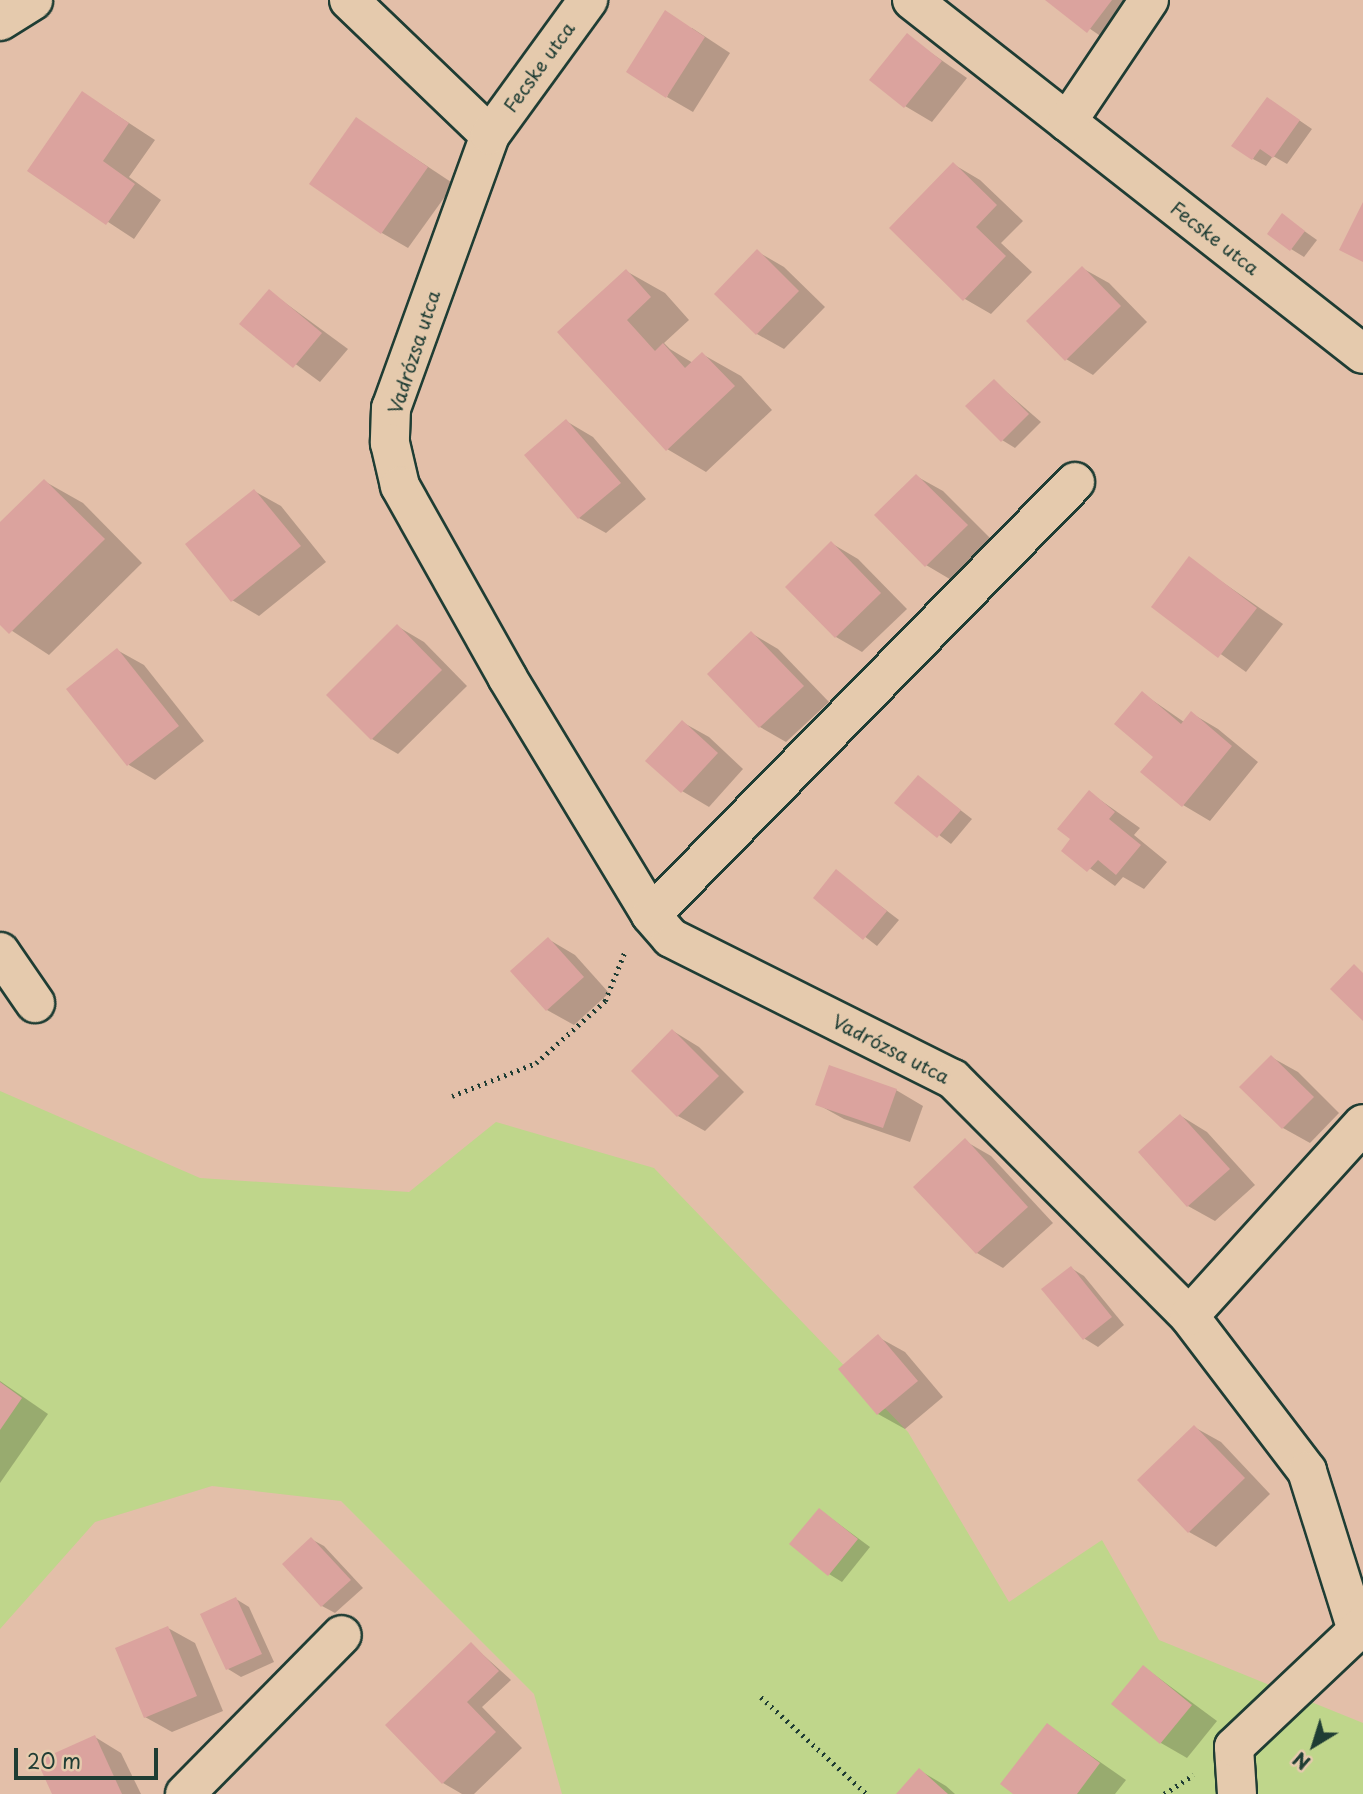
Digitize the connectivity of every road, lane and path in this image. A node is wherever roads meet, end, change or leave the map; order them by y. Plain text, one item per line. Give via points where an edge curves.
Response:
1 (33, 0) edge
2 (349, 0) edge
3 (588, 0) edge
4 (912, 0) edge
5 (1149, 0) edge
6 (0, 20) edge
7 (1066, 121) junction
8 (490, 135) junction
9 (1363, 354) edge
10 (1075, 482) dead end
11 (651, 915) junction
12 (0, 952) edge
13 (36, 1003) dead end
14 (452, 1096) dead end
15 (1363, 1124) edge
16 (1189, 1316) junction
17 (1360, 1628) edge
18 (342, 1635) dead end
19 (761, 1697) dead end
20 (185, 1794) edge
21 (867, 1794) edge
22 (1237, 1794) edge

1 - 6 street
2 - 8 street
3 - 8 street, Fecske utca
4 - 7 street, Fecske utca
5 - 7 street
7 - 9 street, Fecske utca
8 - 11 street, Vadrózsa utca via 391,408 390,443 400,486 507,677
10 - 11 street
11 - 14 path via 619,961 605,1001 536,1063
11 - 16 street, Vadrózsa utca via 671,938 953,1079
12 - 13 street
15 - 16 street
16 - 17 street, Vadrózsa utca via 1307,1471
17 - 22 street via 1234,1746
18 - 20 street
19 - 21 path

